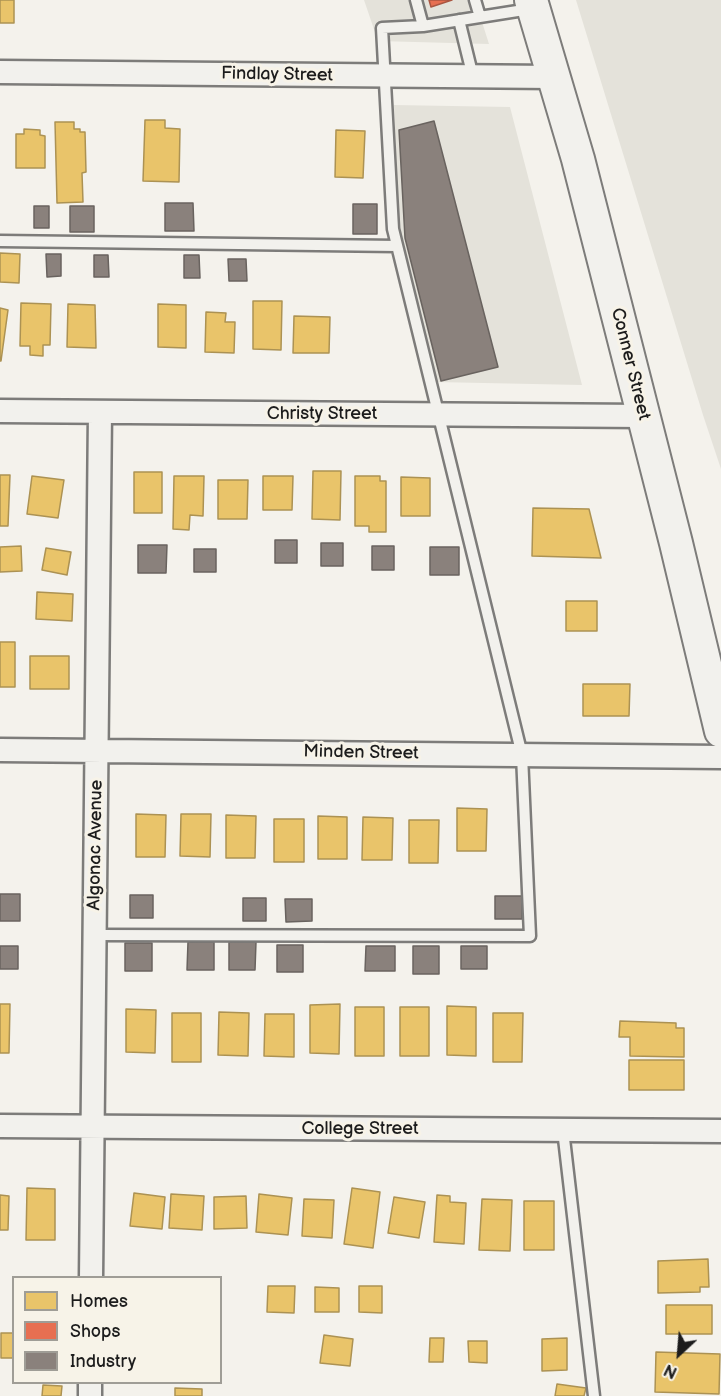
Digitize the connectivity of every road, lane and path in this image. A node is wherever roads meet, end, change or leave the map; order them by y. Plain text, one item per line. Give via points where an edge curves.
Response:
1 (416, 0) edge
2 (475, 0) edge
3 (532, 4) edge
4 (480, 17) junction
5 (459, 20) junction
6 (423, 26) junction
7 (0, 72) edge
8 (386, 76) junction
9 (473, 76) junction
10 (554, 77) junction
11 (0, 241) edge
12 (397, 246) junction
13 (0, 411) edge
14 (100, 412) junction
15 (439, 414) junction
16 (644, 416) junction
17 (721, 730) edge
18 (0, 750) edge
19 (97, 750) junction
20 (522, 755) junction
21 (721, 757) edge
22 (95, 935) junction
23 (0, 1126) edge
24 (93, 1127) junction
25 (563, 1130) junction
26 (721, 1131) edge
27 (91, 1276) edge
28 (594, 1396) edge

1 - 6 lane
2 - 4 lane
3 - 4 lane
3 - 10 main road, Conner Street
4 - 5 lane
5 - 6 lane
5 - 9 lane
6 - 8 lane via 382,28
7 - 8 street, Findlay Street
8 - 9 street, Findlay Street
8 - 12 lane
9 - 10 street, Findlay Street
10 - 16 main road, Conner Street
11 - 12 lane
12 - 15 lane
13 - 14 street, Christy Street
14 - 15 street, Christy Street
14 - 19 street, Algonac Avenue
15 - 16 street, Christy Street
15 - 20 lane
16 - 17 main road, Conner Street
18 - 19 street, Minden Street
19 - 20 street, Minden Street
19 - 22 street, Algonac Avenue
20 - 21 street, Minden Street
20 - 22 lane via 530,936
22 - 24 street, Algonac Avenue
23 - 24 street, College Street
24 - 25 street, College Street
24 - 27 street, Algonac Avenue
25 - 26 street, College Street
25 - 28 lane

